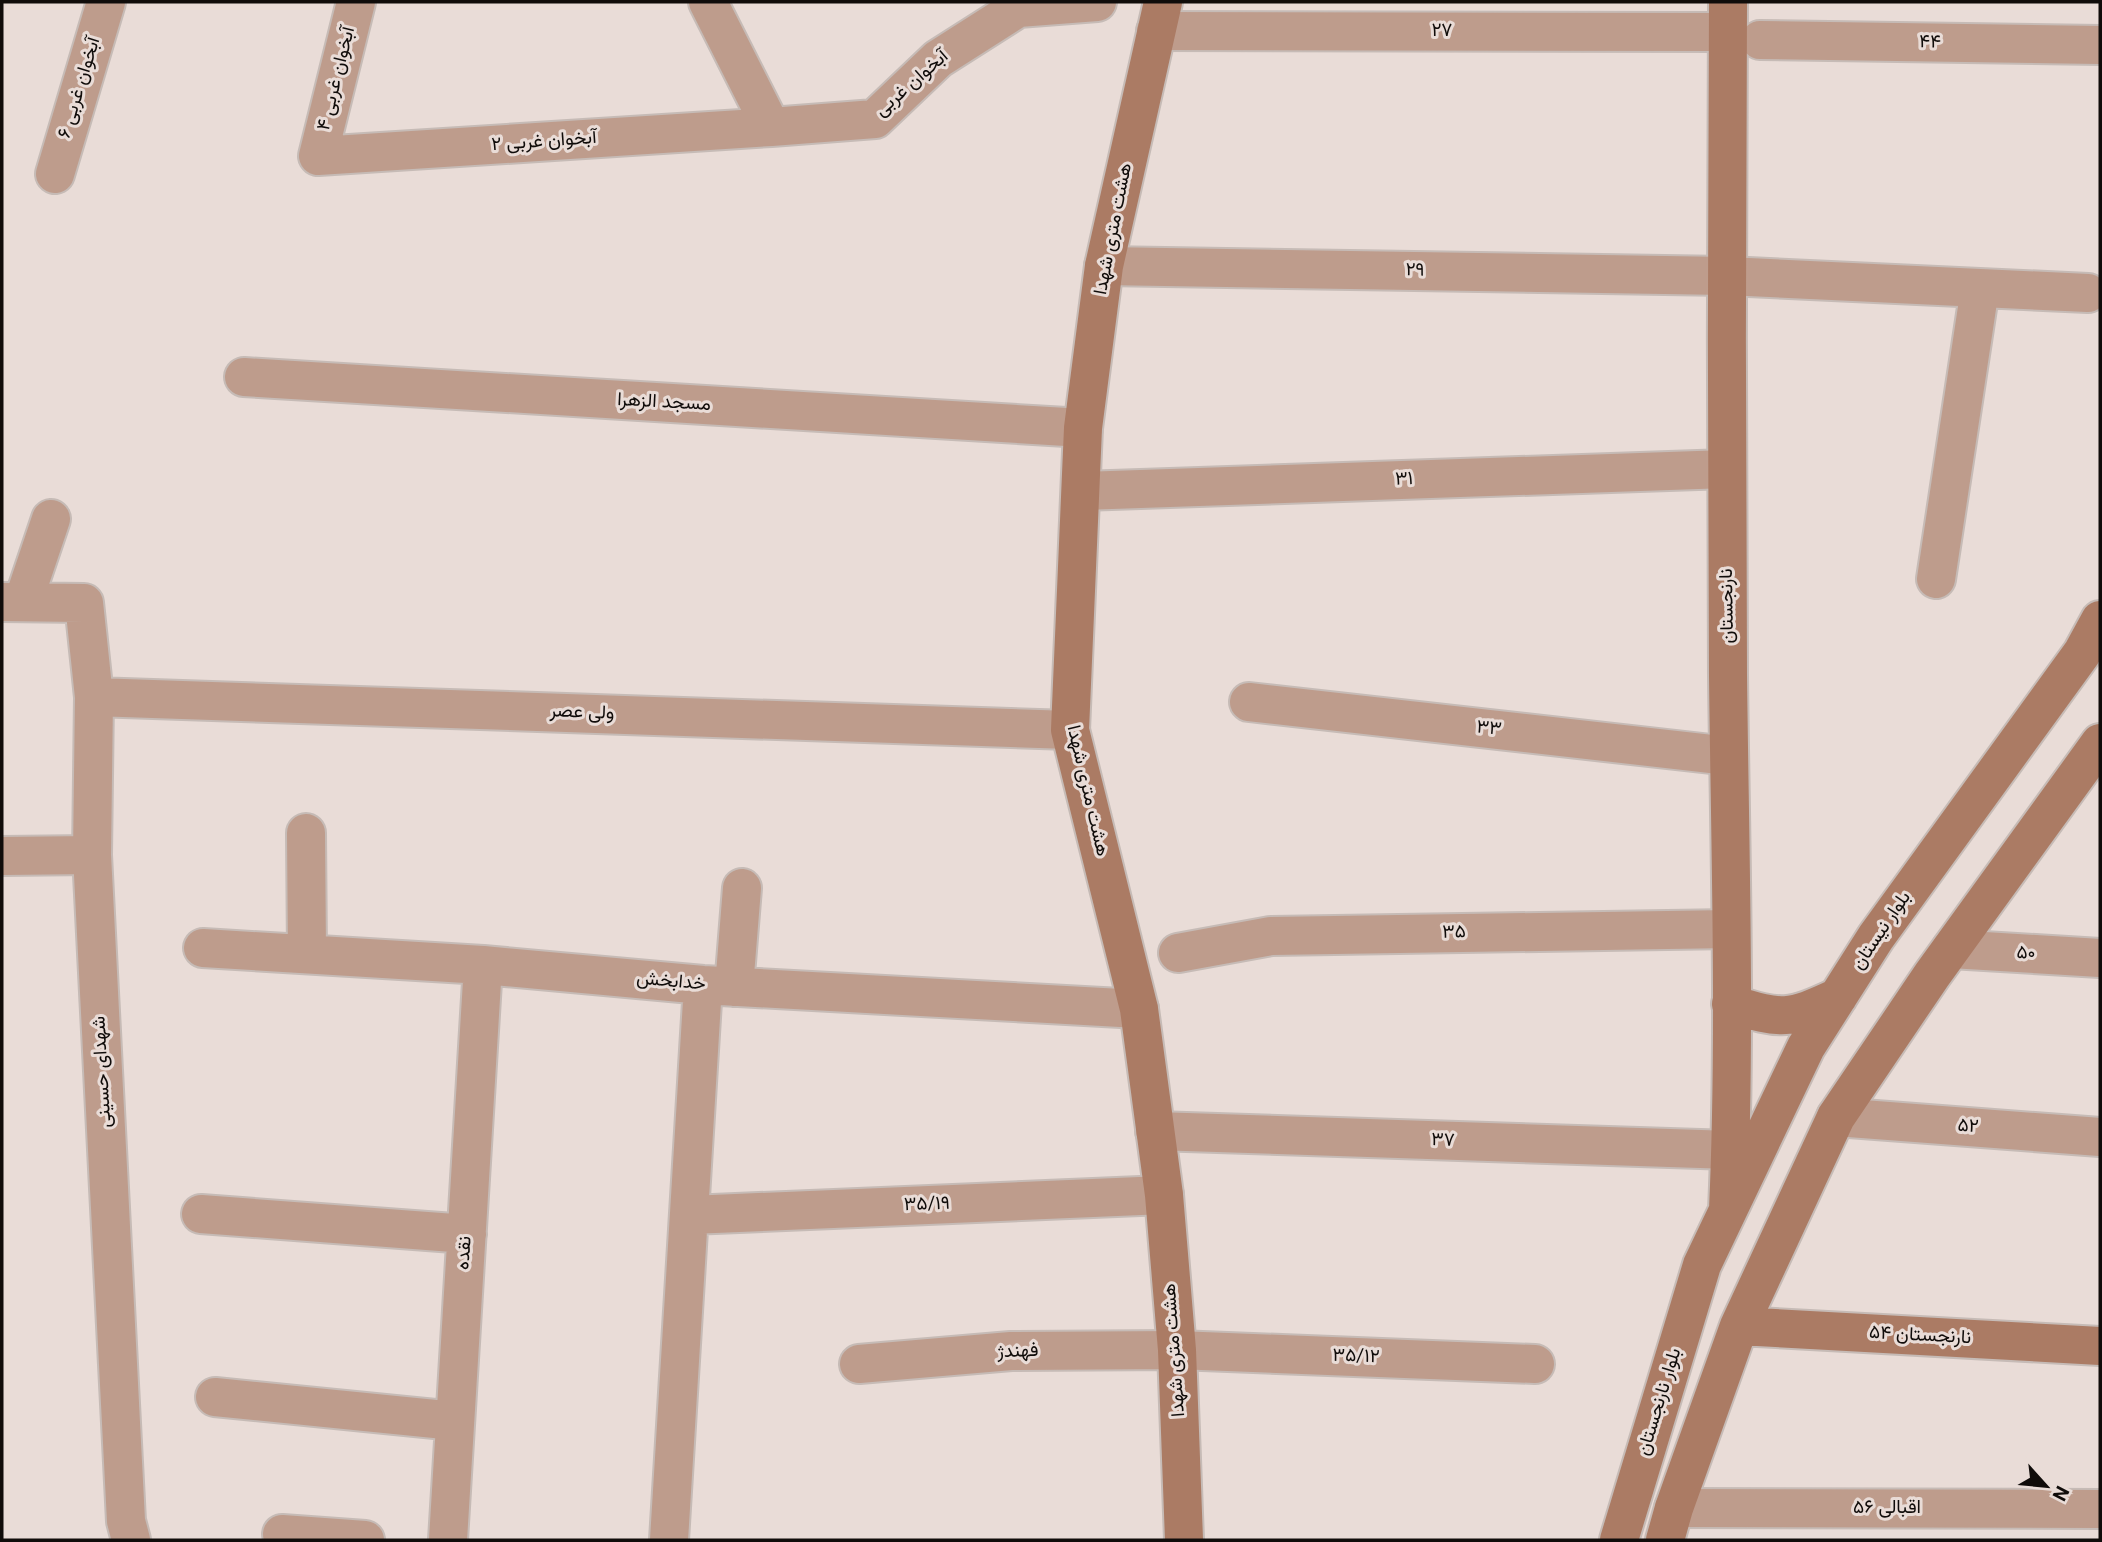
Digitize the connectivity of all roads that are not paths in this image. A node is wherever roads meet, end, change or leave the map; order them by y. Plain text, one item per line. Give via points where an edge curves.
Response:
1 (106, 2) edge
2 (356, 2) edge
3 (708, 2) edge
4 (1097, 2) edge
5 (1019, 5) edge
6 (1159, 16) edge
7 (1739, 25) edge
8 (2100, 46) edge
9 (771, 127) junction
10 (318, 156) joint
11 (54, 174) dead end
12 (1104, 266) junction
13 (1727, 276) junction
14 (1980, 288) junction
15 (2088, 293) dead end
16 (244, 377) dead end
17 (1083, 428) junction
18 (1727, 469) junction
19 (1082, 491) junction
20 (51, 519) dead end
21 (1936, 579) dead end
22 (13, 602) edge
23 (2100, 620) edge
24 (94, 696) junction
25 (1249, 702) dead end
26 (1070, 730) junction
27 (2100, 744) edge
28 (1729, 756) junction
29 (306, 833) dead end
30 (92, 855) junction
31 (2, 856) edge
32 (742, 888) dead end
33 (1731, 929) junction
34 (203, 948) dead end
35 (1951, 949) junction
36 (1178, 953) dead end
37 (307, 954) junction
38 (2100, 958) edge
39 (483, 965) junction
40 (719, 986) junction
41 (1838, 997) junction
42 (1731, 1004) junction
43 (1139, 1009) junction
44 (1836, 1117) junction
45 (1156, 1131) junction
46 (2100, 1137) edge
47 (1731, 1150) junction
48 (1164, 1195) junction
49 (1728, 1210) junction
50 (201, 1214) dead end
51 (690, 1215) junction
52 (467, 1234) junction
53 (1702, 1265) joint
54 (1739, 1326) junction
55 (2100, 1346) edge
56 (1177, 1350) junction
57 (1535, 1363) dead end
58 (859, 1364) dead end
59 (215, 1398) dead end
60 (455, 1421) junction
61 (2100, 1508) edge
62 (1669, 1524) edge
63 (282, 1534) dead end
64 (131, 1540) edge
65 (365, 1540) edge
66 (448, 1540) edge
67 (669, 1540) edge
68 (1184, 1540) edge
69 (1619, 1540) edge

1 - 11 street, آبخوان غربی ۶
2 - 10 street, آبخوان غربی ۴
3 - 9 street
4 - 5 street, آبخوان غربی
5 - 9 street, آبخوان غربی via 938,59 875,119
6 - 7 street, ۲۷
6 - 12 street, هشت متری شهدا
7 - 8 street, ۴۴
7 - 13 street, نارنجستان
9 - 10 street, آبخوان غربی ۲
12 - 13 street, ۲۹
12 - 17 street, هشت متری شهدا
13 - 14 street, ۲۹
13 - 18 street, نارنجستان
14 - 15 street, ۲۹
14 - 21 street
16 - 17 street, مسجد الزهرا
17 - 19 street, هشت متری شهدا
18 - 19 street, ۳۱
18 - 28 street, نارنجستان
19 - 26 street, هشت متری شهدا
20 - 22 street
22 - 24 street, شهدای حسینی via 84,603
23 - 41 street, بلوار نیستان via 2082,653 1876,937
24 - 26 street, ولی عصر
24 - 30 street, شهدای حسینی
25 - 28 street, ۳۳
26 - 43 street, هشت متری شهدا
27 - 35 street
28 - 33 street, نارنجستان
29 - 37 street
30 - 31 street
30 - 64 street, شهدای حسینی via 126,1521
32 - 40 street
33 - 36 street, ۳۵ via 1271,936
33 - 42 street, نارنجستان
34 - 37 street, خدابخش
35 - 38 street, ۵۰
35 - 44 street
37 - 39 street, خدابخش
39 - 40 street, خدابخش
39 - 52 street, نقده
40 - 43 street, خدابخش
40 - 51 street
41 - 42 street via 1803,1014 1772,1017
41 - 49 street, بلوار نیستان via 1807,1047
42 - 47 street, نارنجستان
43 - 45 street, هشت متری شهدا
44 - 46 street, ۵۲
44 - 54 street
45 - 47 street, ۳۷
45 - 48 street, هشت متری شهدا
47 - 49 street, نارنجستان
48 - 51 street, ۳۵/۱۹
48 - 56 street, هشت متری شهدا
49 - 53 street, بلوار نیستان
50 - 52 street
51 - 67 street
52 - 60 street, نقده
53 - 69 street, بلوار نارنجستان
54 - 55 street, نارنجستان ۵۴
54 - 62 street
56 - 57 street, ۳۵/۱۲
56 - 58 street, فهندژ via 1011,1351
56 - 68 street, هشت متری شهدا
59 - 60 street
60 - 66 street, نقده
61 - 62 street, اقبالی ۵۶
63 - 65 street

